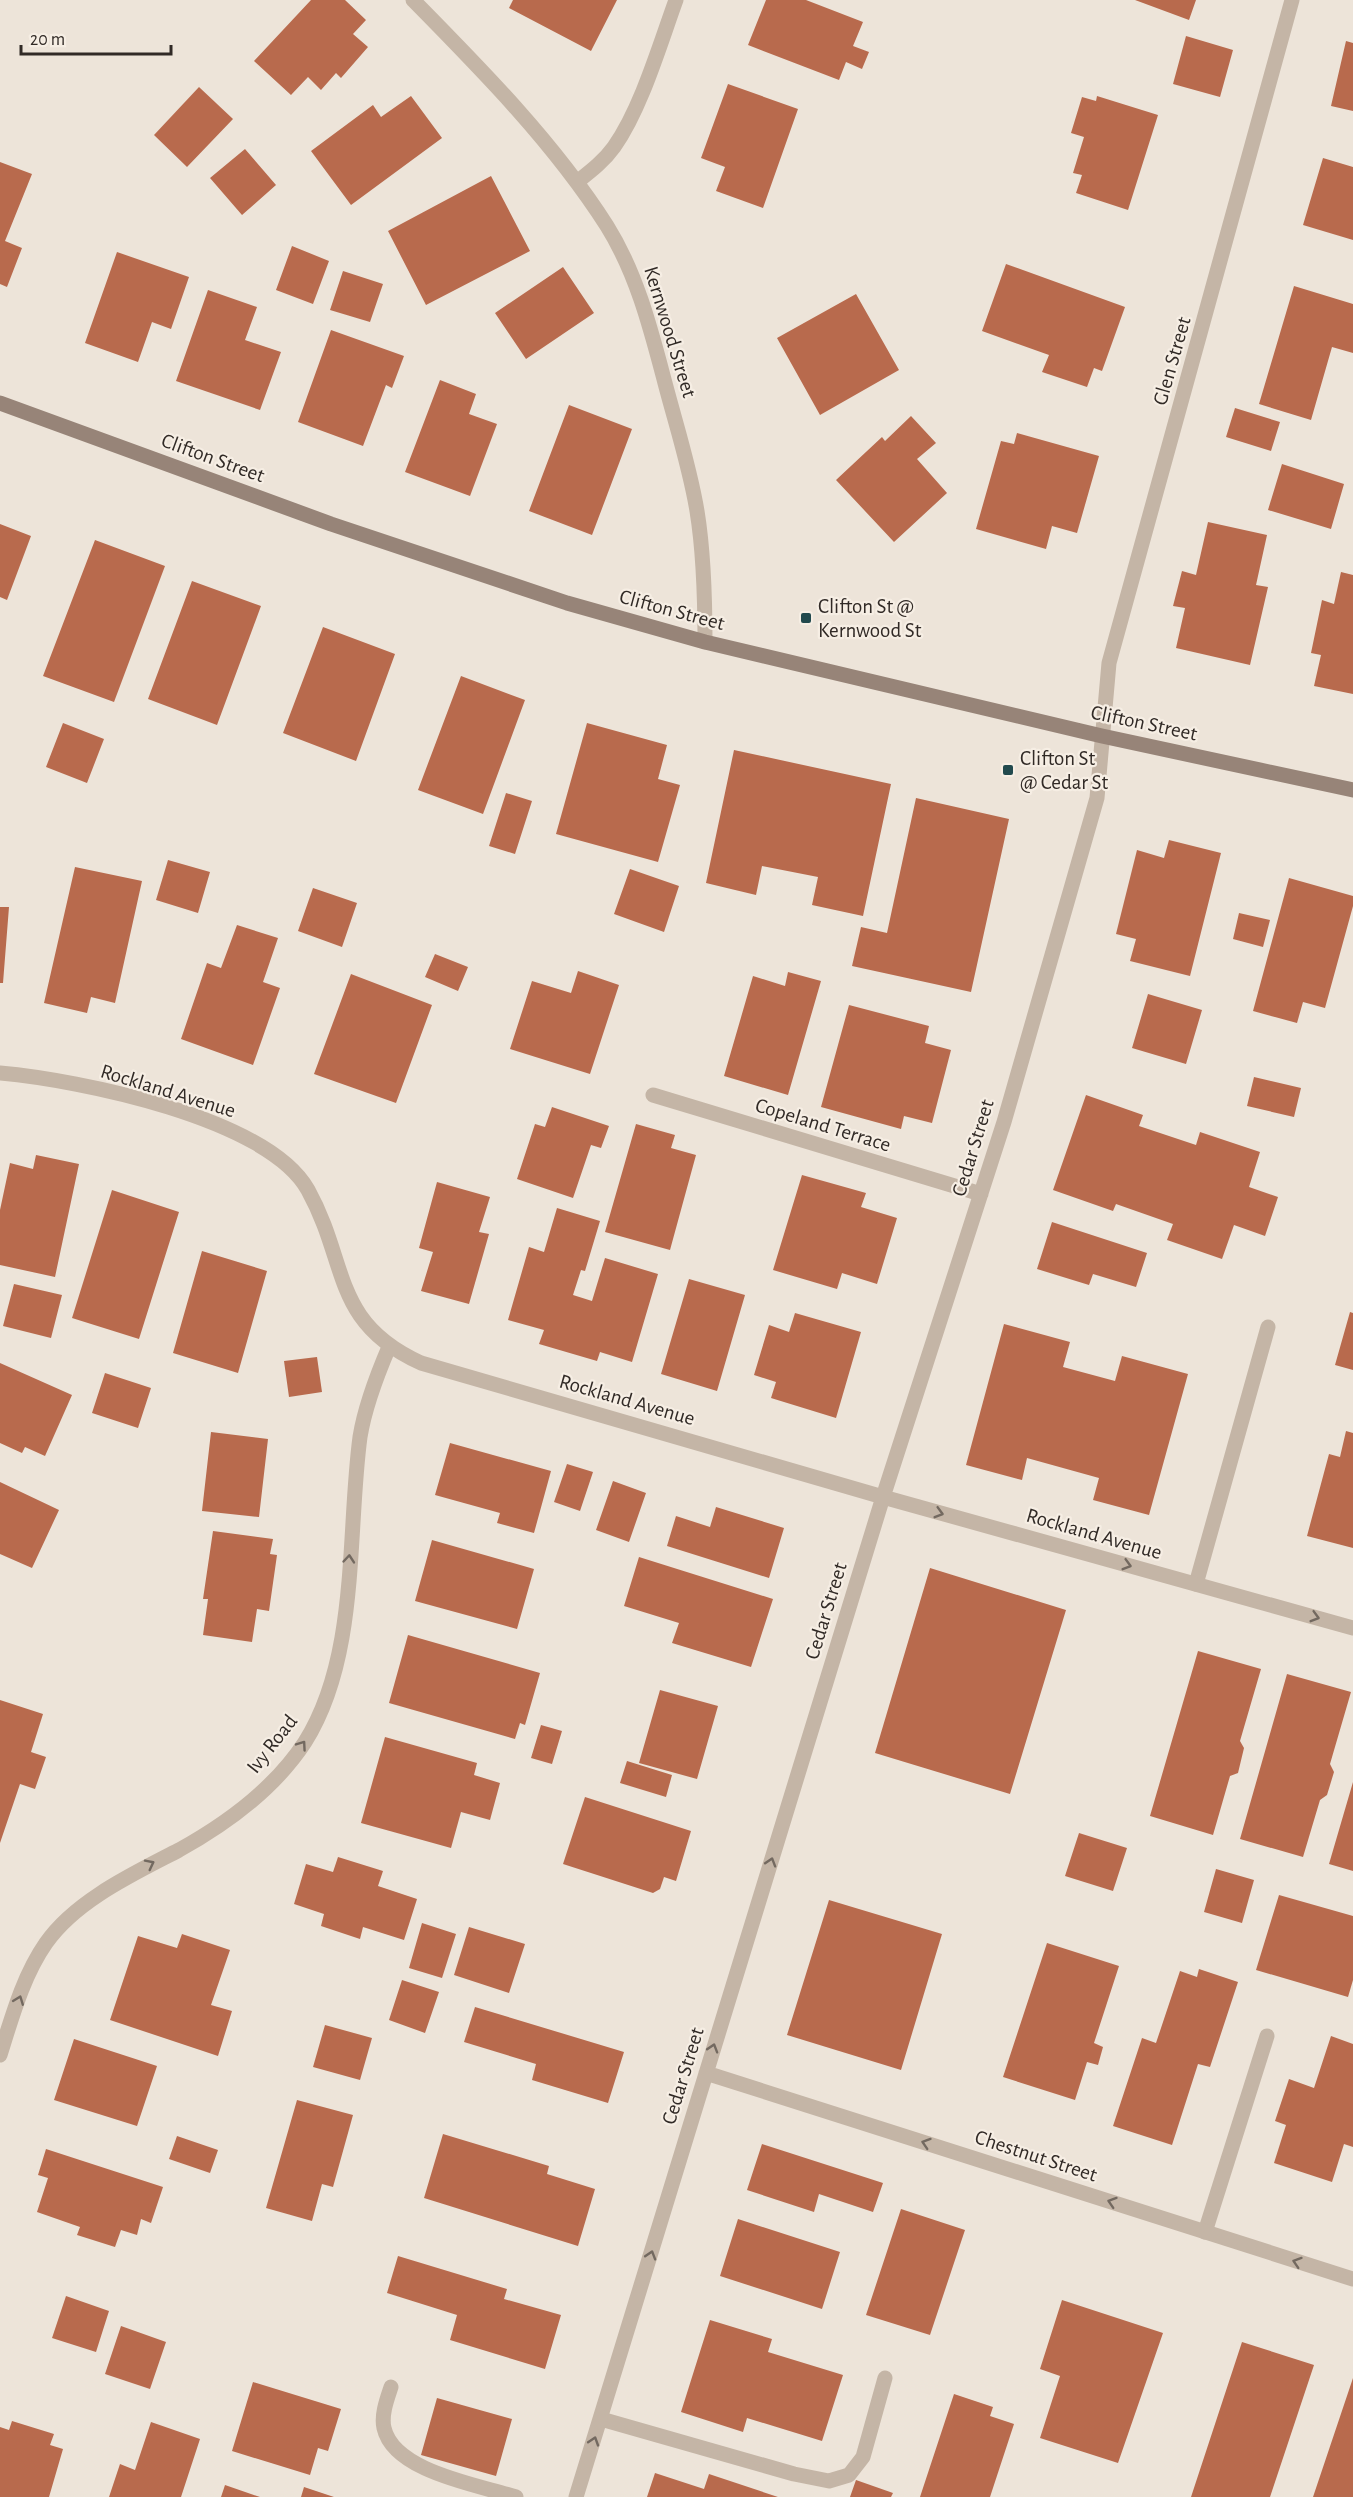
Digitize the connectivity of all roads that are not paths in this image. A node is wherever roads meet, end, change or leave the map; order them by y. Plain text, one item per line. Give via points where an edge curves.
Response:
1 (413, 0) edge
2 (676, 0) edge
3 (1292, 0) edge
4 (577, 182) junction
5 (0, 403) edge
6 (705, 642) junction
7 (1102, 736) junction
8 (1353, 790) edge
9 (0, 1073) edge
10 (653, 1095) dead end
11 (981, 1194) junction
12 (1268, 1327) dead end
13 (389, 1347) junction
14 (883, 1497) junction
15 (1196, 1584) junction
16 (1353, 1628) edge
17 (1267, 2036) dead end
18 (0, 2055) edge
19 (706, 2073) junction
20 (1205, 2232) junction
21 (1353, 2279) edge
22 (885, 2378) dead end
23 (390, 2387) dead end
24 (601, 2419) junction
25 (516, 2497) edge
26 (576, 2497) edge

1 - 4 street, Kernwood Street via 510,103
2 - 4 street via 636,104 615,145 600,164
3 - 7 street, Glen Street via 1109,663
4 - 6 street, Kernwood Street via 609,228 631,272 652,330 696,508 705,583
5 - 6 street, Clifton Street via 331,524 567,603
6 - 7 street, Clifton Street
7 - 8 street, Clifton Street
7 - 11 street, Cedar Street via 1097,798
9 - 13 street, Rockland Avenue via 51,1080 148,1103 214,1123 274,1154 308,1189 348,1297 366,1325
10 - 11 street, Copeland Terrace
11 - 14 street, Cedar Street
12 - 15 street
13 - 14 street, Rockland Avenue via 456,1374
18 -> 13 street, Ivy Road via 28,1976 47,1941 61,1926 125,1877 179,1849 250,1802 294,1756 313,1727 332,1679 345,1613 360,1436 376,1377
14 -> 15 street, Rockland Avenue
19 -> 14 street, Cedar Street
15 -> 16 street, Rockland Avenue
17 - 20 street
20 -> 19 street, Chestnut Street
24 -> 19 street, Cedar Street
21 -> 20 street, Chestnut Street
22 - 24 street via 863,2457 849,2475 829,2481
23 - 25 street via 384,2428 393,2448 422,2468
26 -> 24 street, Cedar Street

